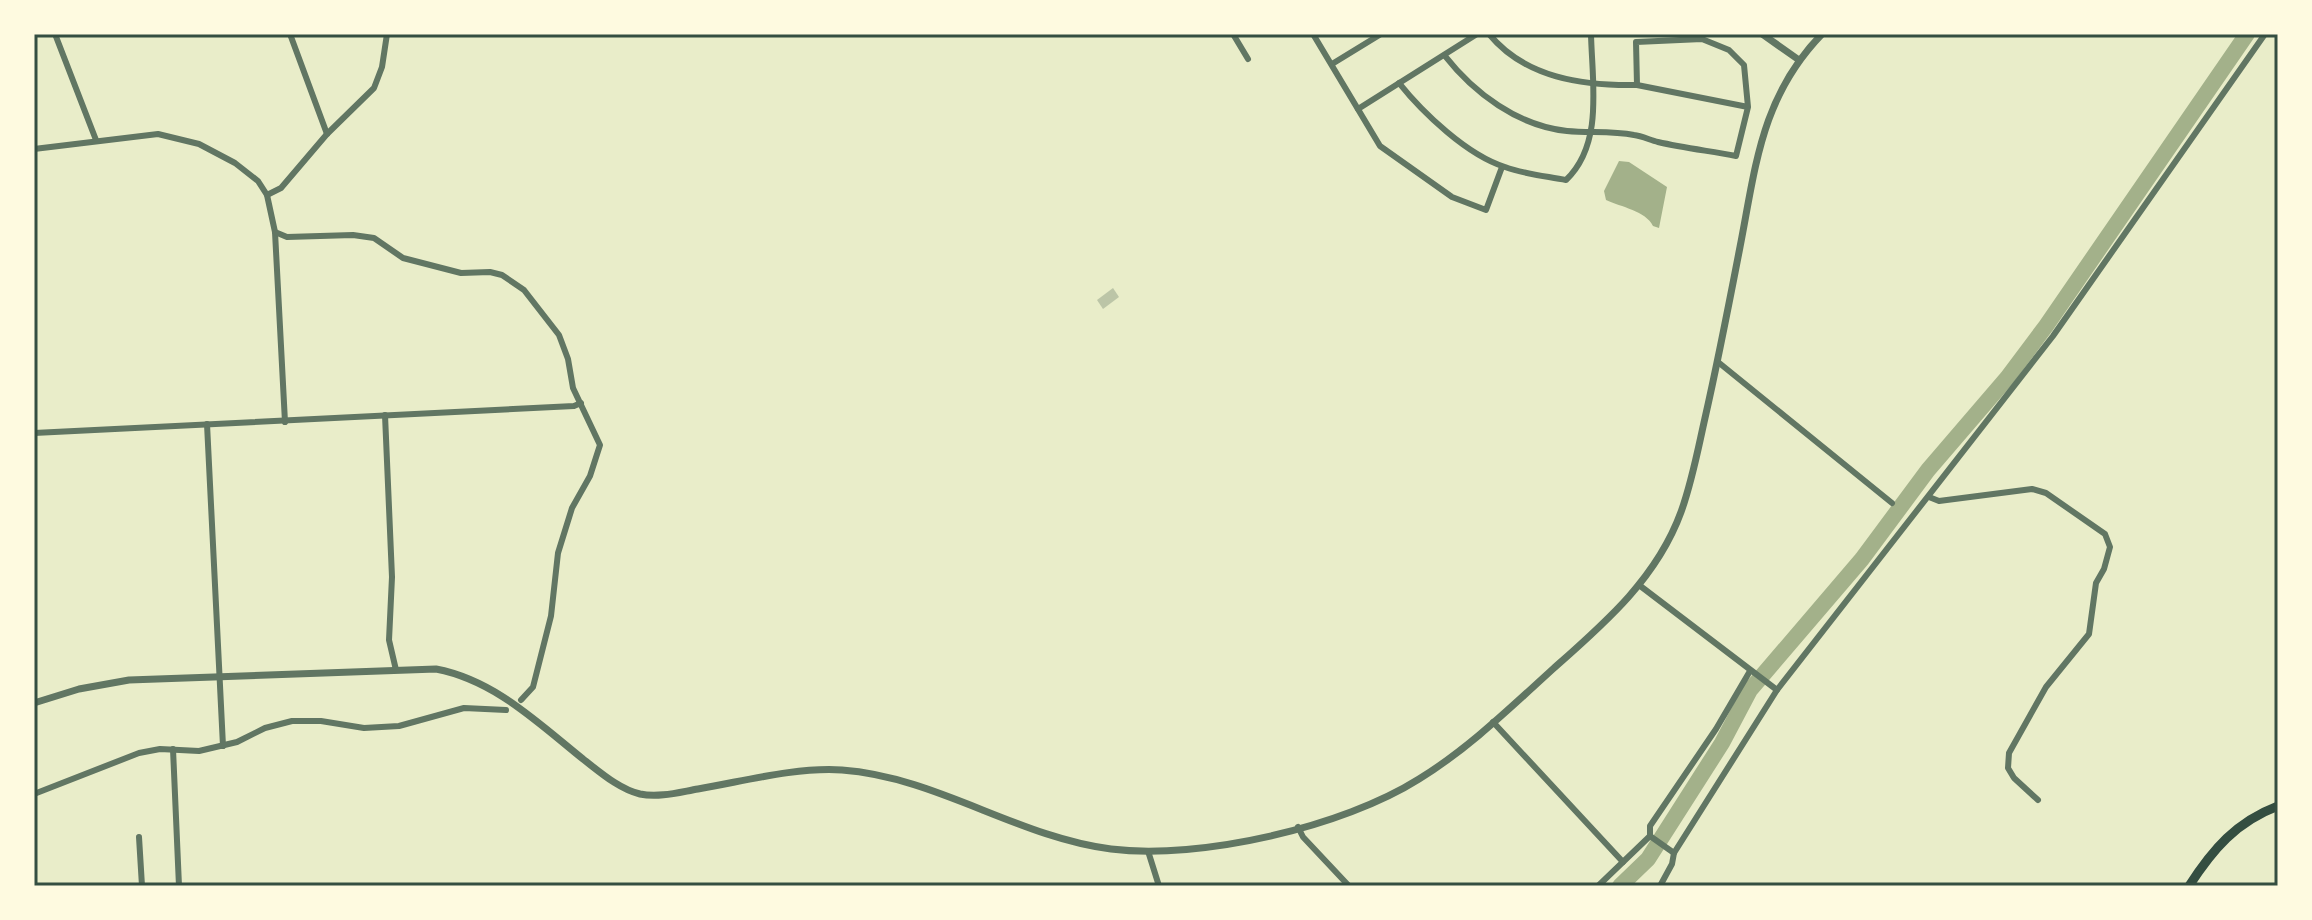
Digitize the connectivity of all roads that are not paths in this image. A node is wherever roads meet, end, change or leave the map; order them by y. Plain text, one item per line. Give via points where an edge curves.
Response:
1 (55, 34) edge
2 (290, 34) edge
3 (387, 34) edge
4 (1233, 34) edge
5 (1313, 34) edge
6 (1381, 34) edge
7 (1477, 34) edge
8 (1489, 34) edge
9 (1591, 34) edge
10 (1762, 34) edge
11 (1822, 34) edge
12 (2265, 34) edge
13 (1445, 56) junction
14 (1248, 59) dead end
15 (1799, 60) junction
16 (1332, 64) junction
17 (1399, 83) junction
18 (1592, 83) junction
19 (1637, 85) junction
20 (1748, 107) junction
21 (1358, 109) junction
22 (1593, 132) junction
23 (327, 134) junction
24 (96, 140) junction
25 (34, 149) edge
26 (1502, 167) junction
27 (267, 195) junction
28 (275, 232) junction
29 (1718, 362) junction
30 (581, 403) junction
31 (385, 415) junction
32 (285, 422) junction
33 (207, 424) junction
34 (34, 433) edge
35 (1929, 497) junction
36 (1892, 503) dead end
37 (1639, 585) junction
38 (396, 670) junction
39 (1752, 672) junction
40 (219, 676) junction
41 (1775, 689) junction
42 (521, 700) dead end
43 (34, 703) edge
44 (506, 710) dead end
45 (1493, 722) junction
46 (223, 746) junction
47 (173, 749) junction
48 (34, 794) edge
49 (2038, 800) dead end
50 (2278, 806) edge
51 (1298, 827) junction
52 (139, 837) dead end
53 (1652, 838) junction
54 (1148, 851) junction
55 (1672, 851) junction
56 (1623, 862) junction
57 (142, 886) edge
58 (179, 886) edge
59 (1159, 886) edge
60 (1349, 886) edge
61 (1598, 886) edge
62 (1660, 886) edge
63 (2189, 886) edge

1 - 24 street
2 - 23 street
3 - 23 street via 374,88
4 - 14 street
5 - 16 street
6 - 16 street
7 - 13 street
8 - 18 street via 1542,73
9 - 18 street
10 - 15 street
11 - 15 street
12 - 35 street via 2080,299
13 - 17 street
13 - 22 street via 1484,96 1511,113 1563,130
15 - 29 street via 1780,89 1764,134
16 - 21 street
17 - 21 street
17 - 26 street via 1439,126
18 - 19 street
18 - 22 street
19 - 20 street
19 - 20 street via 1636,42 1702,39 1729,50 1744,65
20 - 22 street via 1736,156
21 - 26 street via 1380,146 1452,197 1486,210
22 - 26 street via 1566,180
23 - 27 street via 281,188
24 - 25 street
24 - 27 street via 179,137 235,163
27 - 28 street
28 - 30 street via 287,237 374,238 403,258 461,273 502,275 524,290 559,335
28 - 32 street
29 - 36 street
29 - 37 street via 1685,501 1674,532
30 - 31 street
30 - 42 street via 600,445 567,523 533,687
31 - 32 street
31 - 38 street via 392,577 389,640
32 - 33 street
33 - 34 street
33 - 40 street
35 - 41 street
35 - 49 street via 1939,501 2032,489 2105,534 2110,547 2096,583 2089,634 2046,687 2009,753 2014,778
37 - 39 street
37 - 45 street
38 - 40 street
38 - 54 street via 436,669 482,683 598,771 640,794 842,770 915,784 1068,841
39 - 41 street
39 - 53 street via 1650,826
40 - 43 street via 129,680
40 - 46 street
41 - 55 street
44 - 46 street via 464,708 399,726 364,728 292,721
45 - 51 street via 1414,783 1334,818
45 - 56 street
46 - 47 street
47 - 48 street via 139,753
47 - 58 street
50 - 63 main road via 2226,836
51 - 54 street via 1231,844
51 - 60 street
52 - 57 street
53 - 55 street
53 - 56 street
54 - 59 street
55 - 62 street via 1672,864
56 - 61 street

